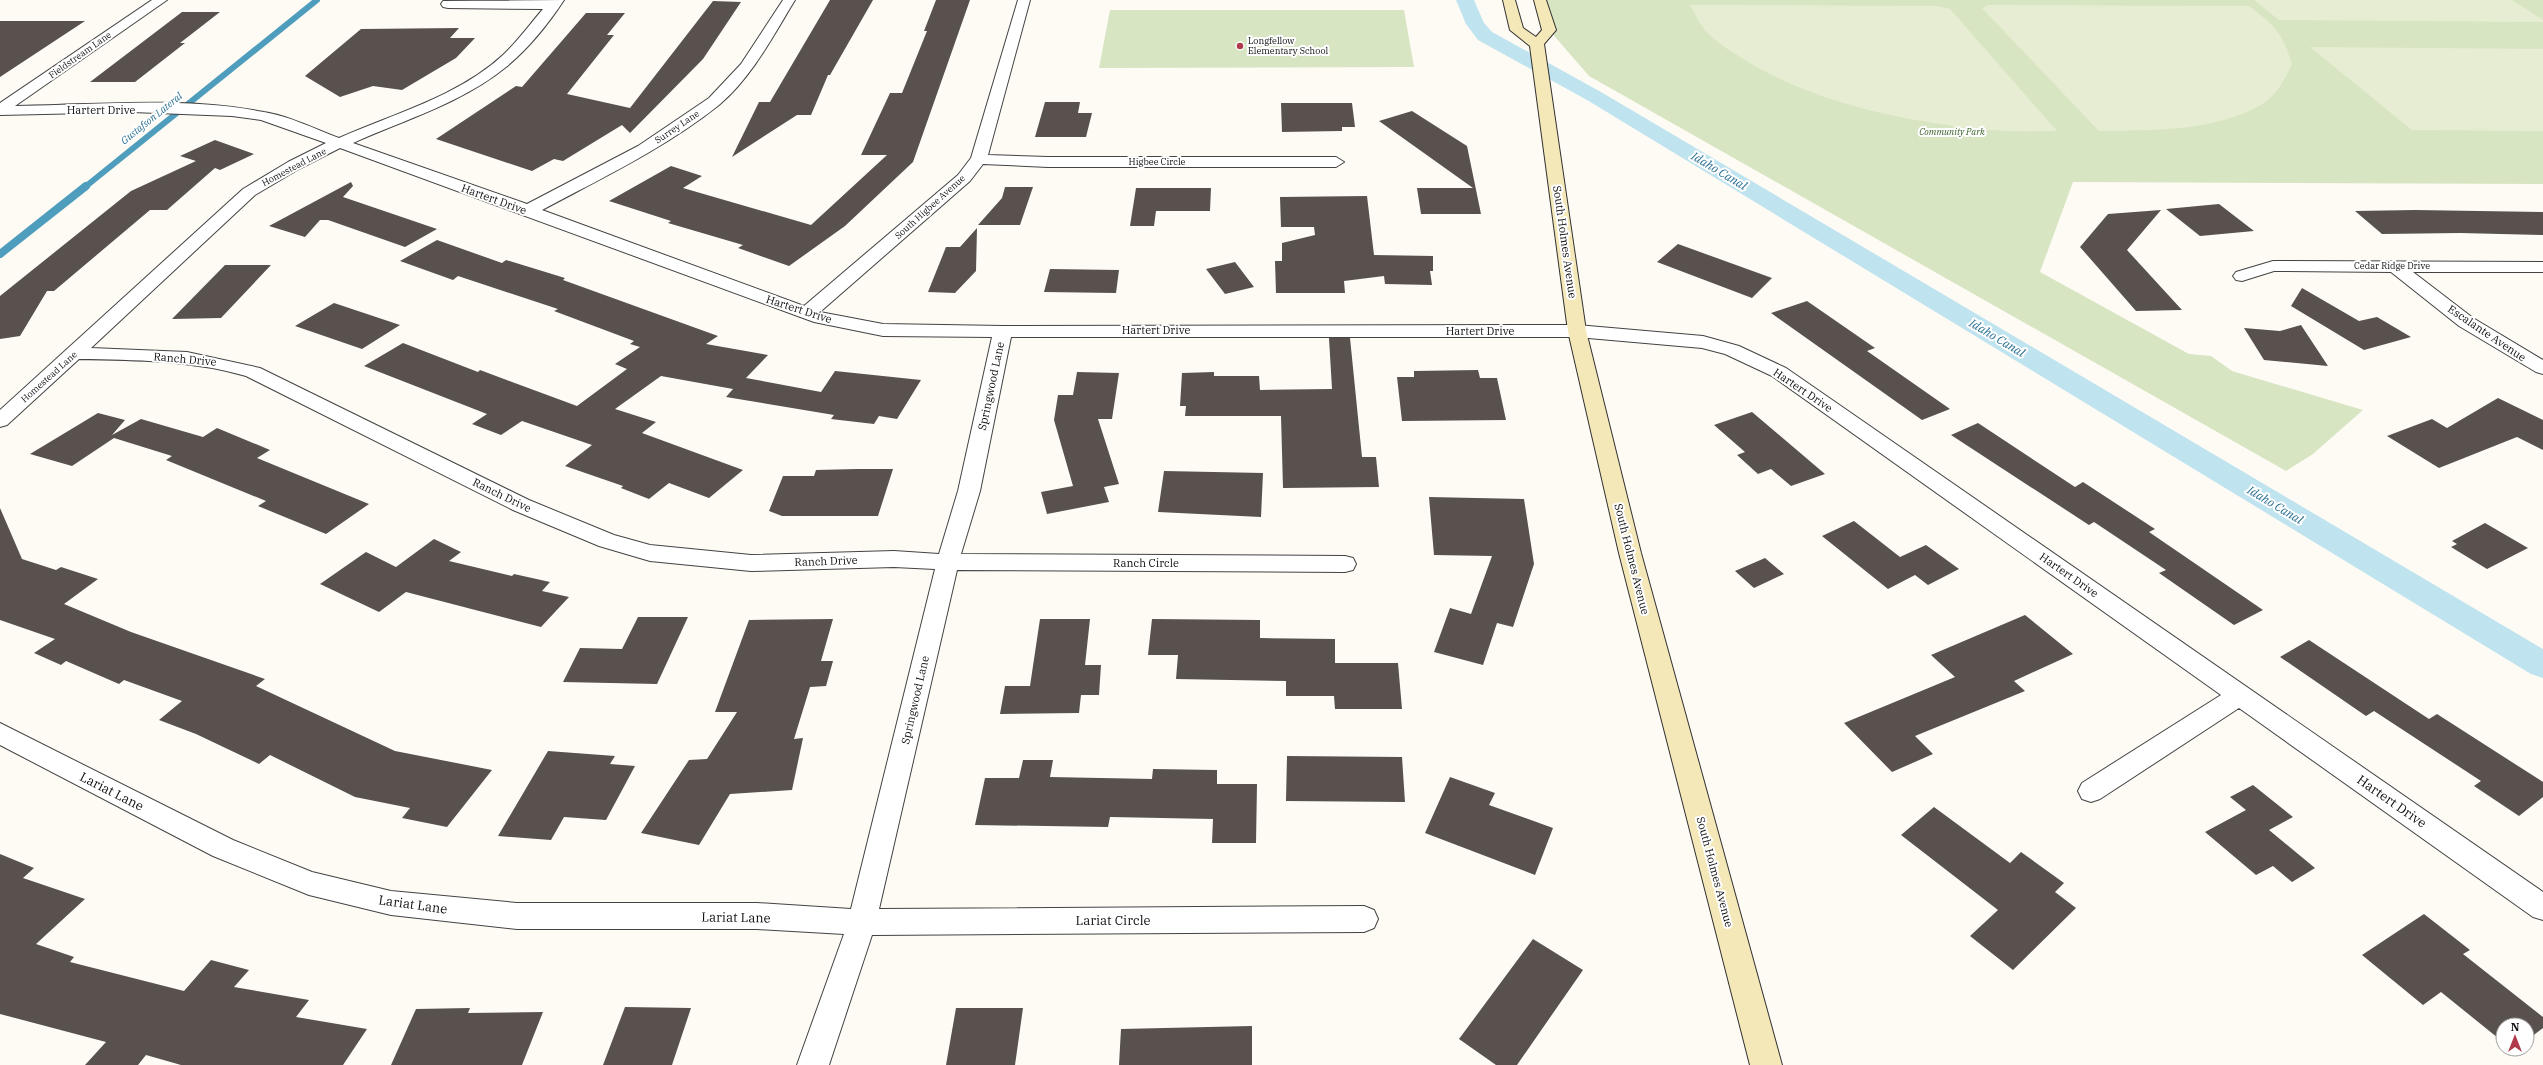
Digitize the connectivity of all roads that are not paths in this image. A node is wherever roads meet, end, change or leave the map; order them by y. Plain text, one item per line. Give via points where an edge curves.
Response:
1 (161, 0) edge
2 (789, 0) edge
3 (1024, 0) edge
4 (1509, 0) edge
5 (1540, 0) edge
6 (556, 2) edge
7 (448, 4) dead end
8 (1537, 44) junction
9 (0, 111) edge
10 (338, 143) junction
11 (979, 159) junction
12 (1336, 162) dead end
13 (527, 211) junction
14 (2395, 266) junction
15 (2543, 267) edge
16 (2242, 276) dead end
17 (807, 312) junction
18 (1577, 331) junction
19 (1002, 332) junction
20 (76, 353) junction
21 (2543, 368) edge
22 (0, 421) edge
23 (948, 562) junction
24 (1345, 564) dead end
25 (2240, 695) junction
26 (0, 733) edge
27 (2092, 791) dead end
28 (2543, 908) edge
29 (1364, 919) dead end
30 (862, 922) junction
31 (813, 1065) edge
32 (1766, 1065) edge

1 - 9 street, Fieldstream Lane
2 - 13 street, Surrey Lane via 746,67 714,101 643,149
3 - 11 street, South Higbee Avenue
4 - 8 main road via 1517,30
5 - 8 main road via 1549,30
6 - 7 street
6 - 10 street, Homestead Lane via 501,64 476,81
8 - 18 main road, South Holmes Avenue
9 - 10 street, Hartert Drive via 238,112 264,116
10 - 13 street, Hartert Drive
10 - 20 street, Homestead Lane via 276,174 249,192
11 - 12 street, Higbee Circle via 1048,162
11 - 17 street, South Higbee Avenue via 958,183 820,304
13 - 17 street, Hartert Drive
14 - 15 street, Cedar Ridge Drive
14 - 16 street, Cedar Ridge Drive via 2273,266
14 - 21 street, Escalante Avenue via 2466,322
17 - 19 street, Hartert Drive via 820,318 883,330
18 - 19 street, Hartert Drive
18 - 25 street, Hartert Drive via 1703,342 1732,350 1779,372
18 - 32 main road, South Holmes Avenue via 1630,553
19 - 23 street, Springwood Lane via 969,491
20 - 22 street, Homestead Lane
20 - 23 street, Ranch Drive via 198,358 227,363 254,372 521,506 607,541 650,553 751,563 894,559
23 - 24 street, Ranch Circle
23 - 30 street, Springwood Lane
25 - 27 street
25 - 28 street, Hartert Drive
26 - 30 street, Lariat Lane via 223,848 309,883 390,903 517,916 757,916
29 - 30 street, Lariat Circle
30 - 31 street, Springwood Lane

